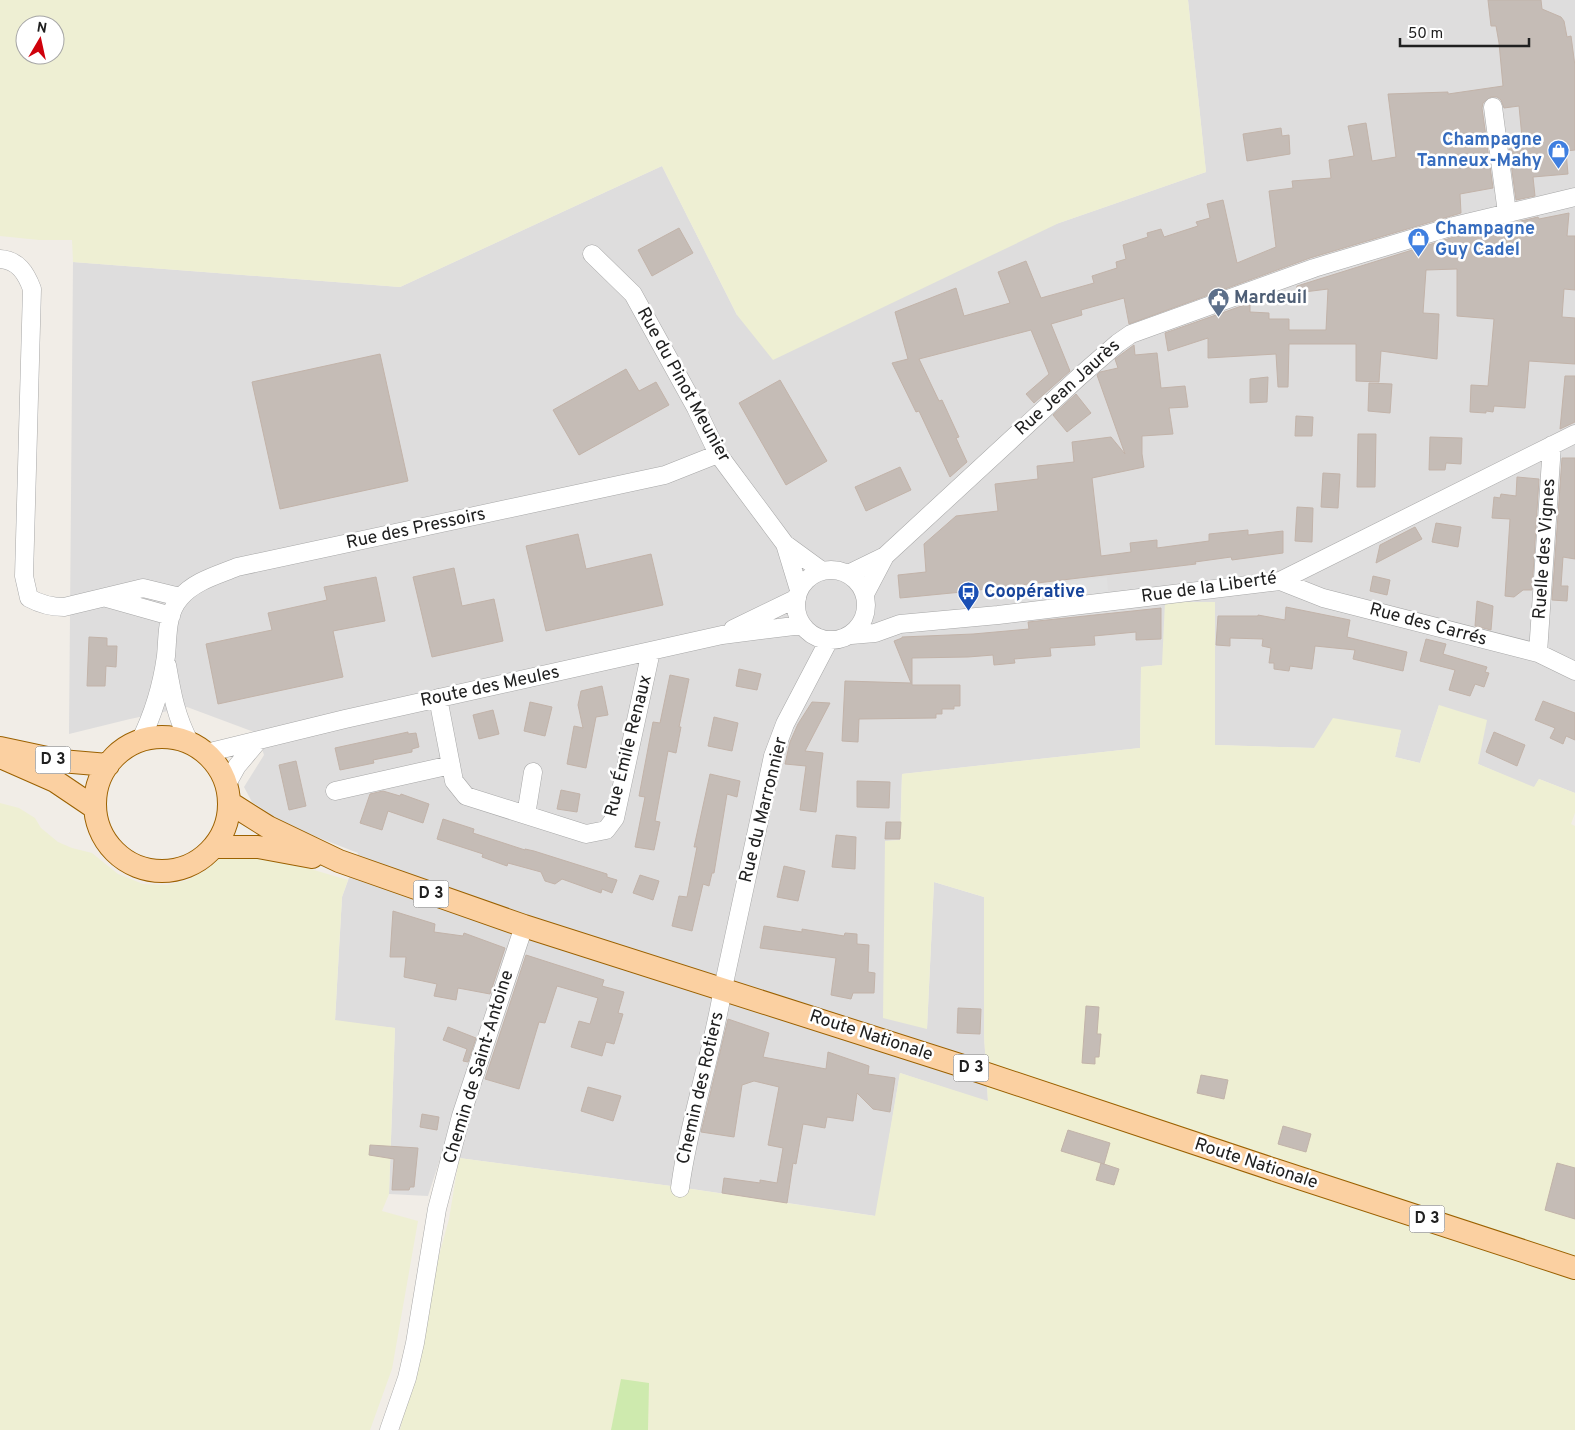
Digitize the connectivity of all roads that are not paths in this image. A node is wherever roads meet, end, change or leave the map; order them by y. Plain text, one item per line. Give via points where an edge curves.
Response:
1 (1493, 107) dead end
2 (1575, 197) edge
3 (1507, 213) junction
4 (592, 254) dead end
5 (0, 259) edge
6 (1575, 434) edge
7 (1552, 445) junction
8 (718, 454) junction
9 (785, 544) junction
10 (885, 556) junction
11 (822, 571) junction
12 (848, 574) junction
13 (1280, 581) junction
14 (798, 594) junction
15 (104, 597) junction
16 (180, 597) junction
17 (865, 602) junction
18 (171, 616) junction
19 (900, 624) junction
20 (802, 625) junction
21 (851, 634) junction
22 (722, 635) junction
23 (829, 640) junction
24 (651, 651) junction
25 (1538, 654) junction
26 (166, 657) junction
27 (1575, 659) edge
28 (1575, 671) edge
29 (438, 698) junction
30 (140, 741) junction
31 (258, 741) junction
32 (0, 748) edge
33 (198, 748) junction
34 (0, 756) edge
35 (108, 765) junction
36 (451, 765) junction
37 (533, 772) dead end
38 (335, 791) dead end
39 (228, 794) junction
40 (95, 808) junction
41 (526, 815) junction
42 (214, 847) junction
43 (339, 862) junction
44 (524, 926) junction
45 (723, 988) junction
46 (680, 1188) dead end
47 (1575, 1268) edge
48 (389, 1430) edge

1 - 3 street
2 - 3 street, Rue Jean Jaurès
3 - 10 street, Rue Jean Jaurès via 1314,268 1131,334 1080,376
4 - 8 street, Rue du Pinot Meunier via 633,294
5 - 15 street via 16,264 26,274 32,289 24,544 27,593 38,603 54,607
6 - 7 street, Rue de la Liberté
7 - 13 street, Rue de la Liberté
7 - 25 street, Ruelle des Vignes
8 - 9 street, Rue du Pinot Meunier
8 - 16 street, Rue des Pressoirs via 664,475 238,567 206,579
9 - 11 street, Rue du Pinot Meunier
9 - 14 street, Rue du Pinot Meunier
10 - 12 street, Rue Jean Jaurès
10 - 17 street, Rue Jean Jaurès
11 - 12 street via 836,570
11 - 14 street via 812,575
12 - 17 street via 858,582
13 - 19 street, Rue de la Liberté
13 - 25 street, Rue des Carrés via 1324,598
14 - 20 street via 797,614
14 - 22 street, Route des Meules
15 - 16 street via 143,588
15 - 18 street
16 - 18 street, Rue des Pressoirs
17 - 19 street, Rue de la Liberté
17 - 21 street via 864,619
18 - 26 street, Rue des Pressoirs
19 - 21 street, Rue de la Liberté via 875,633
20 - 22 street, Route des Meules
20 - 23 street via 812,635
21 - 23 street
22 - 24 street, Route des Meules
23 - 45 street, Rue du Marronnier via 785,724 774,756
24 - 29 street, Route des Meules
24 - 41 street, Rue Émile Renaux via 615,818 606,830 586,834
25 - 27 street
25 - 28 street, Rue des Carrés
26 - 30 street, Rue des Pressoirs via 154,705
26 - 33 street, Rue des Pressoirs via 174,706 181,726
29 - 31 street, Route des Meules
29 - 36 street, Rue Émile Renaux
30 - 33 main road via 174,738
30 - 35 main road via 122,751
31 - 33 street, Route des Meules
31 - 39 street via 237,766
32 - 35 main road, D 3 via 61,761
33 - 39 main road via 218,767
34 - 40 main road, D 3 via 55,781
35 - 40 main road via 98,785
36 - 38 street
36 - 41 street, Rue Émile Renaux via 454,781 466,796
37 - 41 street
39 - 42 main road via 226,826
39 - 43 main road, D 3 via 268,827
40 - 42 main road via 104,838 116,853 130,864 148,870 166,872 184,868 200,860
42 - 43 main road, D 3 via 258,847
43 - 44 main road, Route Nationale / D 3
44 - 45 main road, Route Nationale / D 3
44 - 48 street, Chemin de Saint-Antoine via 461,1116 437,1209 407,1378
45 - 46 street, Chemin des Rotiers
45 - 47 main road, Route Nationale / D 3

